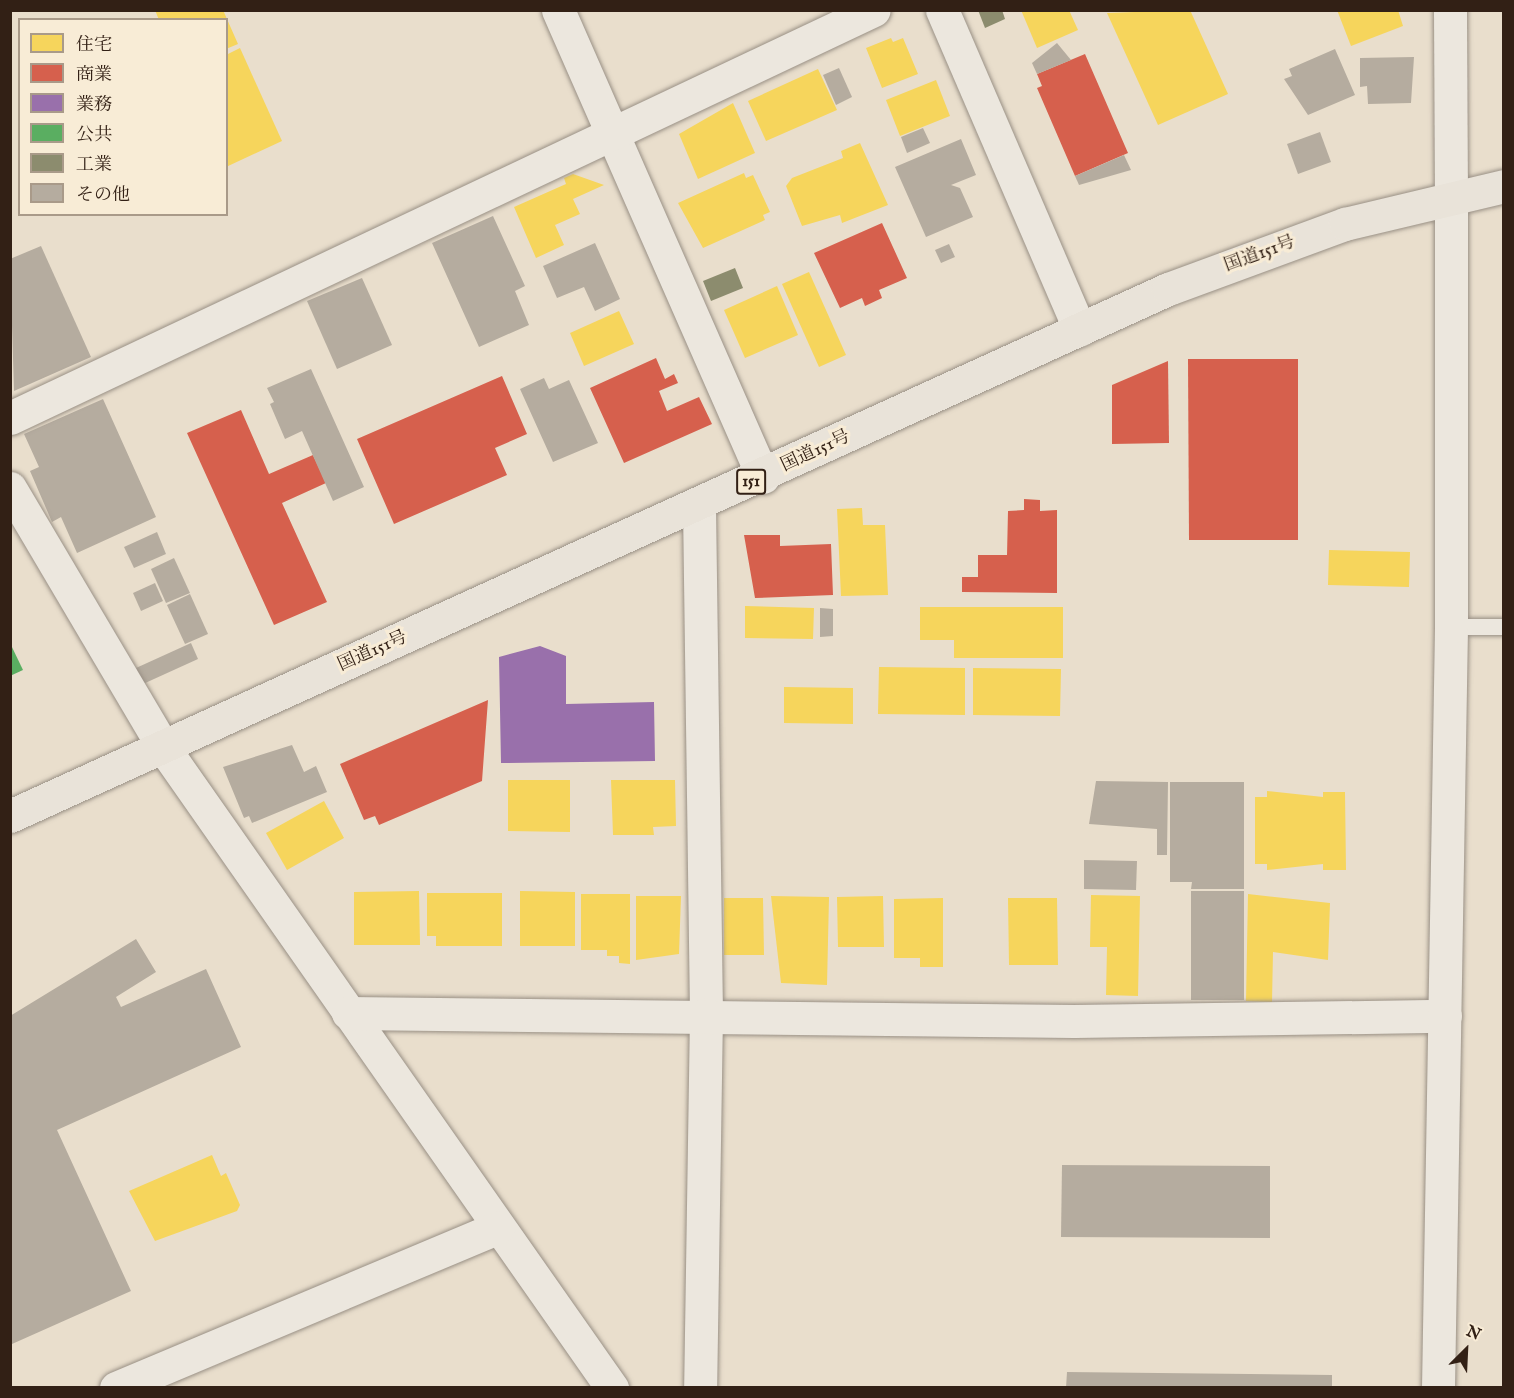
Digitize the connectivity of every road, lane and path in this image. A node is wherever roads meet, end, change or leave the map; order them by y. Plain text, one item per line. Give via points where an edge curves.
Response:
1 (558, 10) edge
2 (874, 10) edge
3 (942, 10) edge
4 (1450, 10) edge
5 (614, 133) junction
6 (1503, 186) edge
7 (1451, 196) junction
8 (1080, 330) junction
9 (10, 418) edge
10 (763, 477) junction
11 (10, 488) edge
12 (699, 506) junction
13 (1451, 627) junction
14 (1503, 627) edge
15 (163, 747) junction
16 (10, 816) edge
17 (348, 1013) junction
18 (706, 1014) junction
19 (1445, 1016) junction
20 (499, 1227) junction
21 (116, 1388) edge
22 (612, 1388) edge
23 (700, 1388) edge
24 (1438, 1388) edge

1 - 5 street
2 - 5 street
3 - 8 street
4 - 7 street
5 - 9 street
5 - 10 street
6 - 7 highway, 国道151号 / 151
7 - 8 highway, 国道151号 / 151 via 1345,224 1168,288
7 - 13 street
8 - 10 highway, 国道151号 / 151
10 - 12 highway, 国道151号 / 151
11 - 15 street
12 - 15 highway, 国道151号 / 151
12 - 18 street
13 - 14 lane
13 - 19 street
15 - 16 highway, 国道151号 / 151
15 - 17 street
17 - 18 street
17 - 20 street
18 - 19 street via 1074,1021
18 - 23 street
19 - 24 street
20 - 21 street
20 - 22 street

